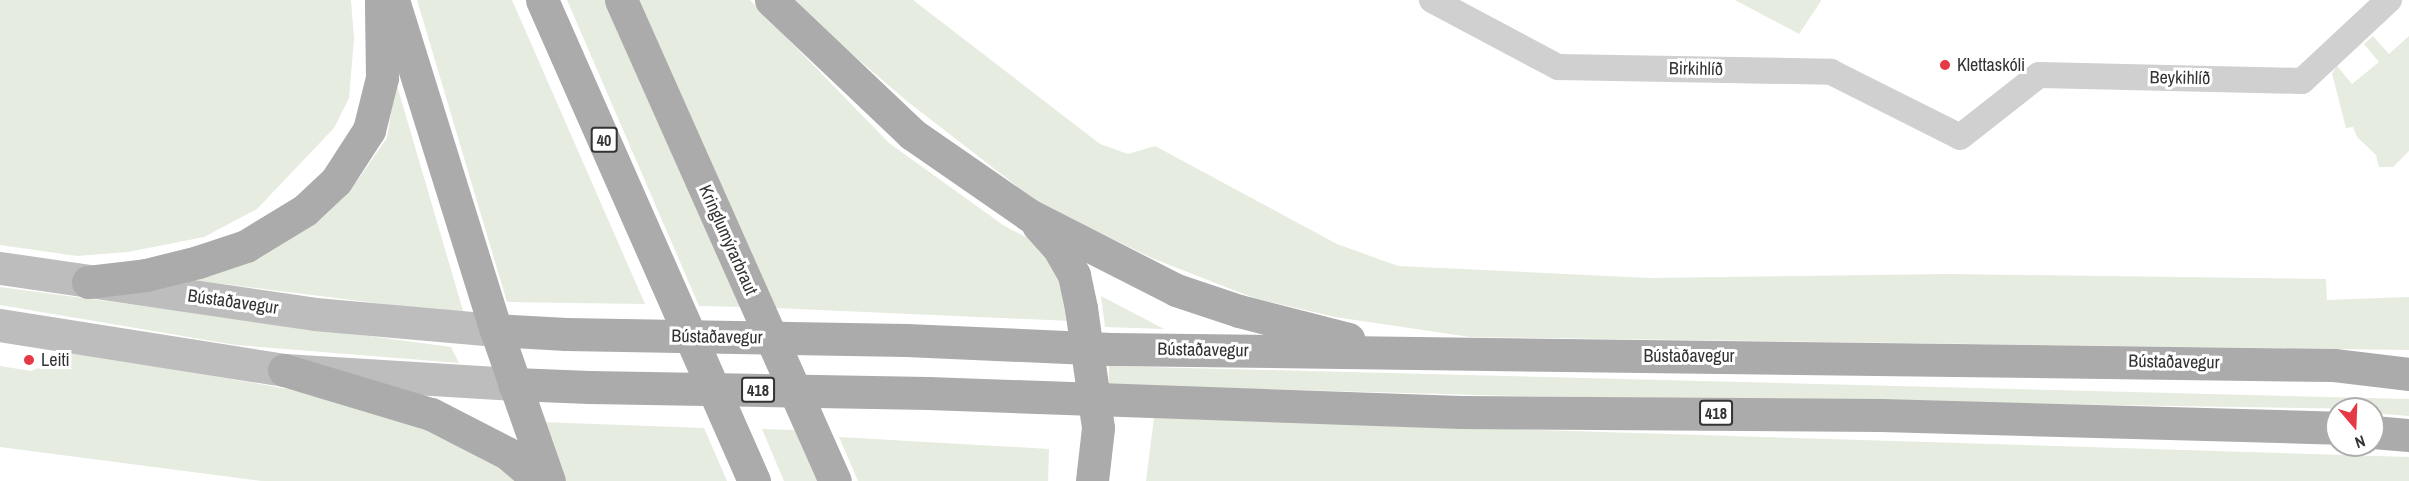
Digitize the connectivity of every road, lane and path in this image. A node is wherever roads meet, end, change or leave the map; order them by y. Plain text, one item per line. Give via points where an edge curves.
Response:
1 (381, 0) edge
2 (393, 0) edge
3 (542, 0) edge
4 (621, 0) edge
5 (771, 0) edge
6 (1432, 0) edge
7 (2389, 0) edge
8 (1960, 137) joint
9 (1029, 215) junction
10 (0, 268) edge
11 (88, 282) junction
12 (0, 325) edge
13 (496, 330) junction
14 (1088, 348) junction
15 (1457, 355) junction
16 (284, 370) junction
17 (2409, 374) edge
18 (514, 384) junction
19 (1094, 398) junction
20 (2325, 428) edge
21 (2385, 433) edge
22 (2409, 435) edge
23 (540, 481) edge
24 (549, 481) edge
25 (754, 481) edge
26 (835, 481) edge
27 (1092, 481) edge

1 - 11 main road via 382,78 378,105 356,155 336,181 305,210 246,246 146,275
2 - 13 main road
3 - 25 main road, 40
4 - 26 main road, Kringlumýrarbraut
5 - 9 main road via 912,134
6 - 8 street, Birkihlíð via 1558,67 1831,72
7 - 8 street, Beykihlíð via 2302,81 2039,75
9 - 14 main road via 1058,247 1074,275
9 - 15 main road via 1176,290 1239,311 1333,336
10 - 11 main road, Bústaðavegur
11 - 13 main road, Bústaðavegur via 315,314
12 - 16 main road
13 - 14 main road, Bústaðavegur, bridge
13 - 18 main road
14 - 15 main road, Bústaðavegur
14 - 19 main road
15 - 17 main road, Bústaðavegur via 1870,356 2322,365
16 - 18 main road
16 - 23 main road via 432,414 507,453
18 - 19 main road, 418, bridge
18 - 24 main road
19 - 20 main road, 418 via 1461,411 1881,415
19 - 27 main road via 1098,428
21 - 22 main road

